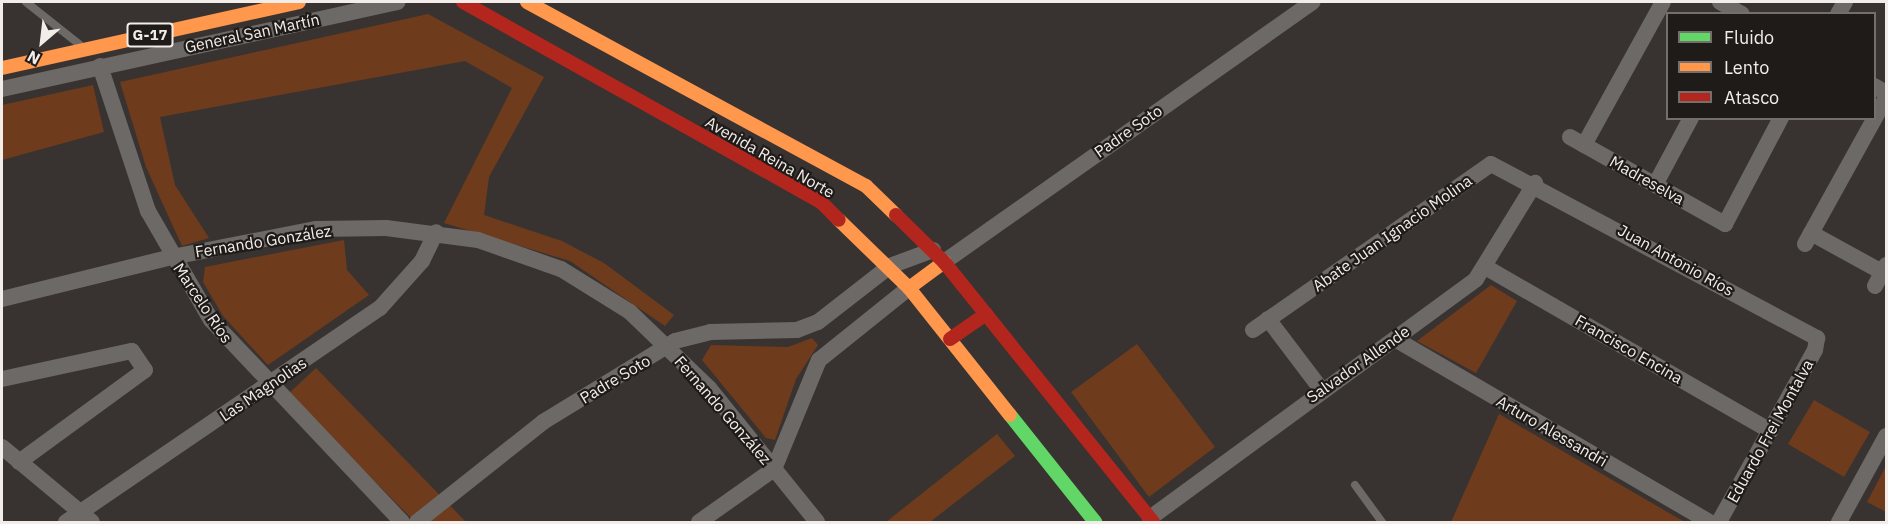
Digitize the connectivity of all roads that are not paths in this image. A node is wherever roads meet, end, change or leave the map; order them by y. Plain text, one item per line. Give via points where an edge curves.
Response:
1 (26, 2) edge
2 (299, 2) edge
3 (398, 2) edge
4 (463, 2) edge
5 (527, 2) edge
6 (1313, 2) edge
7 (1663, 2) edge
8 (86, 49) junction
9 (100, 66) junction
10 (2, 68) edge
11 (2, 89) edge
12 (1887, 98) edge
13 (1876, 118) edge
14 (1690, 120) edge
15 (1780, 120) edge
16 (1875, 120) edge
17 (1535, 183) junction
18 (1655, 185) junction
19 (436, 232) junction
20 (938, 256) junction
21 (172, 257) junction
22 (890, 266) junction
23 (1487, 268) junction
24 (1881, 274) edge
25 (909, 288) junction
26 (2, 299) edge
27 (986, 314) junction
28 (1268, 319) junction
29 (1253, 330) dead end
30 (1817, 338) joint
31 (950, 339) junction
32 (1395, 339) junction
33 (668, 347) junction
34 (2, 379) edge
35 (268, 386) junction
36 (1322, 389) junction
37 (1771, 431) junction
38 (1887, 436) edge
39 (2, 447) edge
40 (19, 462) junction
41 (774, 469) junction
42 (1355, 485) dead end
43 (86, 518) edge
44 (709, 520) edge
45 (1151, 520) edge
46 (66, 522) edge
47 (402, 522) edge
48 (417, 522) edge
49 (817, 522) edge
50 (1095, 522) edge
51 (1382, 522) edge
52 (1710, 522) edge
53 (1719, 522) edge
54 (1839, 522) edge

1 - 8 lane
2 - 8 street, General San Martín / G-17
3 - 9 street, General San Martín
4 - 22 street, Avenida Reina Norte via 821,202
5 - 20 street, Avenida Reina Norte via 841,168
6 - 20 street, Padre Soto
7 - 18 street, Madreselva via 1577,141
8 - 10 street, General San Martín / G-17
9 - 11 street, General San Martín
9 - 21 street, Marcelo Ríos via 148,211
12 - 13 street
14 - 18 street
15 - 18 street, Madreselva via 1725,224
16 - 24 street via 1808,239
17 - 23 street, Salvador Allende
17 - 28 street, Abate Juan Ignacio Molina via 1491,164
17 - 30 street, Juan Antonio Ríos
19 - 21 street, Fernando González via 316,229
19 - 33 street, Fernando González via 478,240 561,269 630,312
19 - 35 street, Las Magnolias via 422,261 380,308
20 - 22 street, Padre Soto
20 - 25 street
20 - 27 street, Avenida Reina Norte
21 - 26 street, Fernando González
21 - 35 street, Marcelo Ríos via 211,321
22 - 25 street, Avenida Reina Norte
22 - 33 street, Padre Soto via 818,322 797,330 710,332
23 - 32 street, Salvador Allende
23 - 37 street, Francisco Encina
25 - 31 street, Avenida Reina Norte
25 - 41 street via 819,360
27 - 31 street
27 - 45 street, Avenida Reina Norte
28 - 29 street, Abate Juan Ignacio Molina
28 - 36 street
30 - 37 street, Eduardo Frei Montalva
31 - 50 street, Avenida Reina Norte
32 - 36 street, Salvador Allende
32 - 52 street, Arturo Alessandri
33 - 41 street, Fernando González
33 - 48 street, Padre Soto via 543,422
34 - 40 street via 132,351 145,370
35 - 43 street, Las Magnolias
35 - 47 street, Marcelo Ríos
36 - 45 street, Salvador Allende
37 - 53 street, Eduardo Frei Montalva
38 - 54 street
39 - 40 street
40 - 43 street
41 - 44 street
41 - 49 street, Fernando González
42 - 51 lane
43 - 46 street, Las Magnolias

